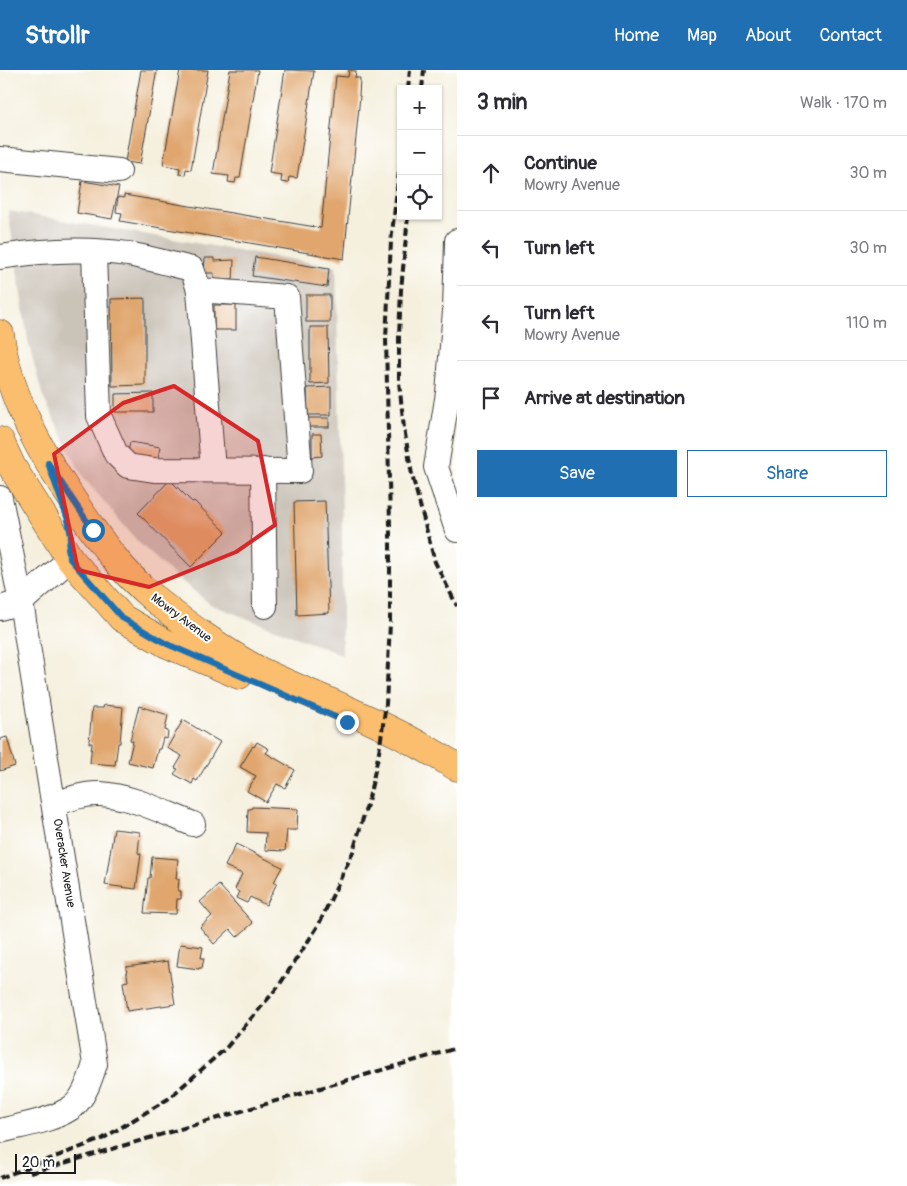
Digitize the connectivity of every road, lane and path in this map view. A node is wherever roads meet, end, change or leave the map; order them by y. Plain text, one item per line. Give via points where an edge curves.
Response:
1 (0, 159) edge
2 (119, 172) dead end
3 (457, 241) edge
4 (94, 251) junction
5 (0, 257) edge
6 (199, 290) junction
7 (0, 334) edge
8 (0, 441) edge
9 (48, 463) junction
10 (213, 470) junction
11 (263, 470) junction
12 (0, 498) edge
13 (457, 530) edge
14 (70, 559) junction
15 (10, 605) edge
16 (265, 606) dead end
17 (226, 651) junction
18 (457, 767) edge
19 (457, 784) edge
20 (54, 804) junction
21 (193, 824) dead end
22 (0, 1131) edge

1 - 2 street
3 - 13 street via 448,393 436,467
4 - 5 street
4 - 6 street via 129,254 192,269
4 - 10 street via 99,416 116,454 128,466 154,470
6 - 10 street
6 - 11 street via 287,297 300,471
7 - 9 main road, Mowry Avenue via 3,356
8 - 14 main road, Mowry Avenue via 12,467
9 - 14 main road via 68,520
9 - 17 main road, Mowry Avenue via 93,530 137,583 163,607
10 - 11 street
11 - 16 street
12 - 15 street
14 - 15 street
14 - 17 main road via 77,554 87,557 159,618
14 - 19 main road, Mowry Avenue via 122,618 167,644 347,722 419,759
15 - 20 street, Overacker Avenue
17 - 18 main road, Mowry Avenue via 420,745
20 - 21 street via 100,794 137,802
20 - 22 street, Overacker Avenue via 95,1064 89,1085 73,1108 47,1119

